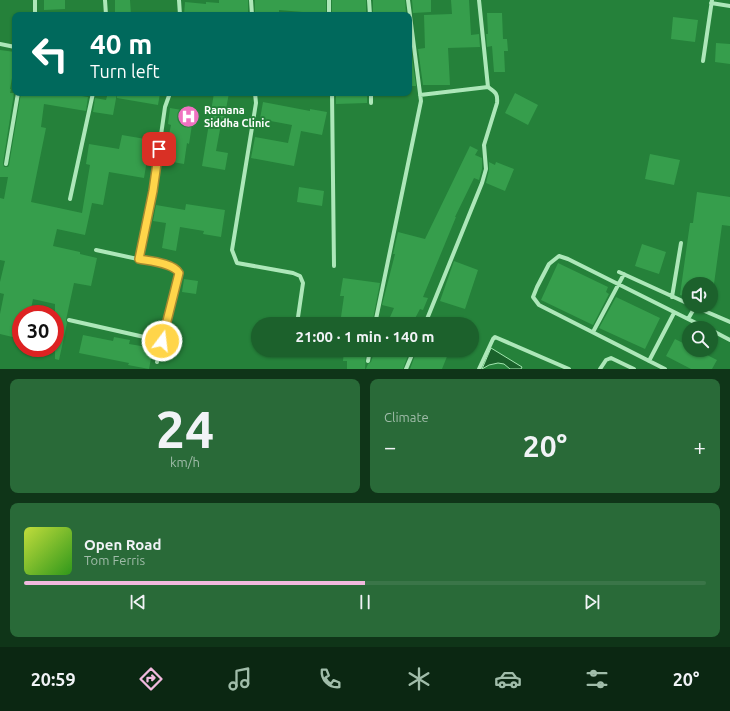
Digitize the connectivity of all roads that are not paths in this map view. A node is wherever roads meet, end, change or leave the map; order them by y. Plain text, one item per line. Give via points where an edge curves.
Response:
1 (35, 0) edge
2 (105, 0) edge
3 (179, 0) edge
4 (251, 0) edge
5 (329, 0) edge
6 (369, 0) edge
7 (408, 0) edge
8 (479, 0) edge
9 (711, 2) edge
10 (730, 6) edge
11 (35, 12) edge
12 (106, 12) edge
13 (180, 12) edge
14 (252, 12) edge
15 (329, 12) edge
16 (370, 12) edge
17 (410, 12) edge
18 (412, 32) edge
19 (0, 44) edge
20 (12, 46) edge
21 (703, 61) dead end
22 (488, 87) junction
23 (420, 95) junction
24 (17, 96) edge
25 (92, 96) edge
26 (169, 96) edge
27 (255, 96) edge
28 (332, 96) edge
29 (371, 96) edge
30 (371, 103) dead end
31 (6, 164) dead end
32 (70, 199) dead end
33 (681, 243) dead end
34 (96, 250) dead end
35 (139, 259) junction
36 (334, 266) dead end
37 (619, 272) dead end
38 (624, 274) junction
39 (618, 284) junction
40 (672, 297) junction
41 (682, 301) edge
42 (674, 312) junction
43 (691, 313) edge
44 (710, 313) edge
45 (298, 317) edge
46 (376, 317) edge
47 (428, 317) edge
48 (688, 319) junction
49 (69, 320) dead end
50 (692, 321) edge
51 (730, 322) edge
52 (593, 332) junction
53 (718, 334) edge
54 (730, 340) edge
55 (162, 341) junction
56 (369, 357) edge
57 (411, 357) edge
58 (368, 361) dead end
59 (649, 361) junction
60 (158, 362) dead end
61 (406, 369) edge
62 (480, 369) edge
63 (569, 369) edge
64 (600, 369) edge
65 (634, 369) edge
66 (665, 369) edge

1 - 11 street
2 - 12 street
3 - 13 street
4 - 14 street
5 - 15 street
6 - 16 street
7 - 17 street
8 - 22 street
9 - 10 street
9 - 21 street
18 - 23 street
19 - 20 street
22 - 23 street
22 - 47 street via 498,96 484,145 486,169
23 - 46 street via 421,101
24 - 31 street
25 - 32 street
26 - 35 street
27 - 45 street via 232,250 237,263 300,276 304,283
28 - 36 street
29 - 30 street
33 - 40 street
34 - 35 street
35 - 55 street via 170,266 179,273
37 - 38 street
38 - 39 street
38 - 40 street
39 - 42 street
39 - 52 street
39 - 52 street via 559,256 548,264 533,297 539,305
40 - 41 street
42 - 48 street
42 - 59 street
43 - 48 street
44 - 51 street
48 - 50 street
49 - 55 street
52 - 59 street
53 - 54 street
55 - 60 street
56 - 58 street
57 - 61 street
59 - 66 street
62 - 63 street via 495,338
64 - 65 street via 606,360 611,358

